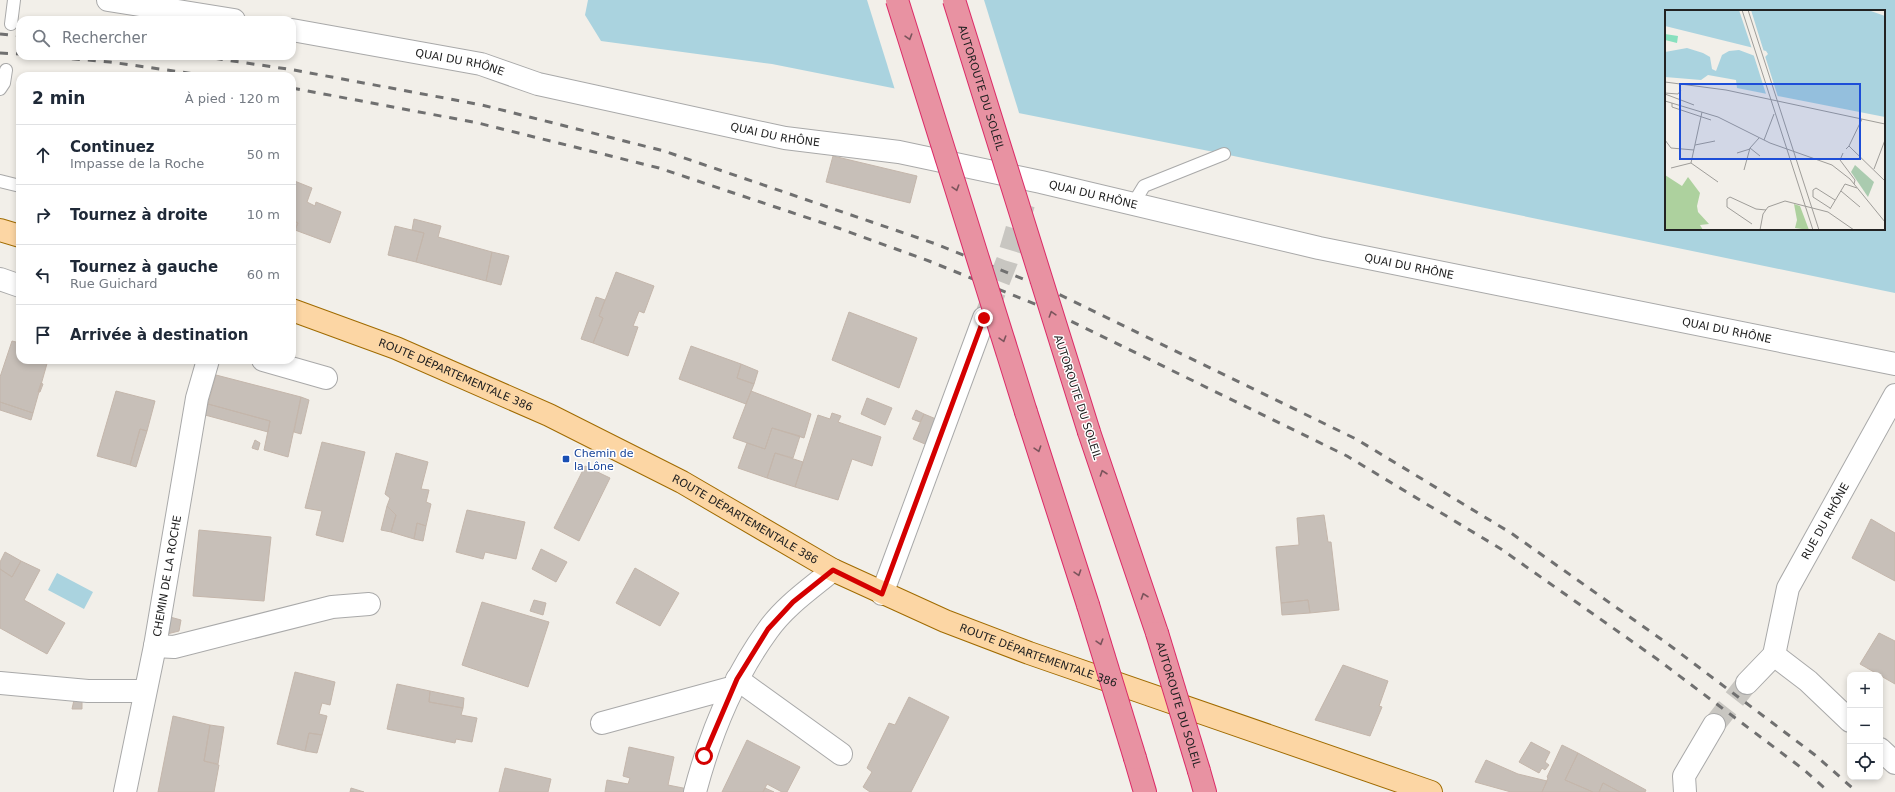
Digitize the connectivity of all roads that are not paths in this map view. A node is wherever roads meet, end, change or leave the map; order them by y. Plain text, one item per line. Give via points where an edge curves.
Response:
1 (14, 0) edge
2 (108, 0) edge
3 (897, 0) edge
4 (954, 0) edge
5 (209, 16) edge
6 (11, 24) dead end
7 (296, 31) edge
8 (6, 70) dead end
9 (0, 89) edge
10 (1224, 154) dead end
11 (1031, 180) junction
12 (0, 181) edge
13 (16, 185) edge
14 (1025, 203) tunnel mouth
15 (1133, 204) junction
16 (0, 230) edge
17 (16, 235) edge
18 (0, 279) edge
19 (16, 285) edge
20 (296, 311) edge
21 (984, 318) tunnel mouth
22 (207, 364) edge
23 (276, 364) edge
24 (1895, 364) edge
25 (326, 378) dead end
26 (1895, 395) edge
27 (833, 570) junction
28 (882, 594) junction
29 (369, 604) dead end
30 (155, 646) junction
31 (1774, 655) junction
32 (1747, 682) tunnel mouth
33 (0, 683) edge
34 (736, 683) junction
35 (145, 691) junction
36 (1847, 718) edge
37 (602, 723) dead end
38 (1714, 725) tunnel mouth
39 (1883, 752) edge
40 (841, 754) dead end
41 (1895, 763) edge
42 (125, 792) edge
43 (695, 792) edge
44 (1145, 792) edge
45 (1206, 792) edge
46 (1432, 792) edge
47 (1685, 792) edge

1 - 6 lane
2 - 5 street
3 -> 44 highway, bridge
45 -> 4 highway, AUTOROUTE DU SOLEIL, bridge via 1157,633 1089,432
7 - 11 street, QUAI DU RHÔNE via 481,64 538,84 785,138 899,152
8 - 9 lane via 4,83
10 - 15 lane via 1144,186
11 - 14 street
11 - 15 street, QUAI DU RHÔNE
12 - 13 lane
15 - 24 street, QUAI DU RHÔNE via 1319,248
16 - 17 main road
18 - 19 street
20 - 27 main road, ROUTE DÉPARTEMENTALE 386 via 396,348 549,415 682,482
21 - 28 street
22 - 30 street, CHEMIN DE LA ROCHE via 197,398
23 - 25 street
26 - 31 street, RUE DU RHÔNE via 1788,588
27 - 28 main road, ROUTE DÉPARTEMENTALE 386
27 - 34 street via 793,602 768,629
28 - 46 main road, ROUTE DÉPARTEMENTALE 386 via 1029,653
29 - 30 street via 332,607 174,646
30 - 35 street, CHEMIN DE LA ROCHE
31 - 32 street
31 - 36 street
33 - 35 street via 88,691
34 - 37 street
34 - 40 street
34 - 43 street via 704,756
35 - 42 street, CHEMIN DE LA ROCHE
38 - 47 street via 1684,776
39 - 41 street

